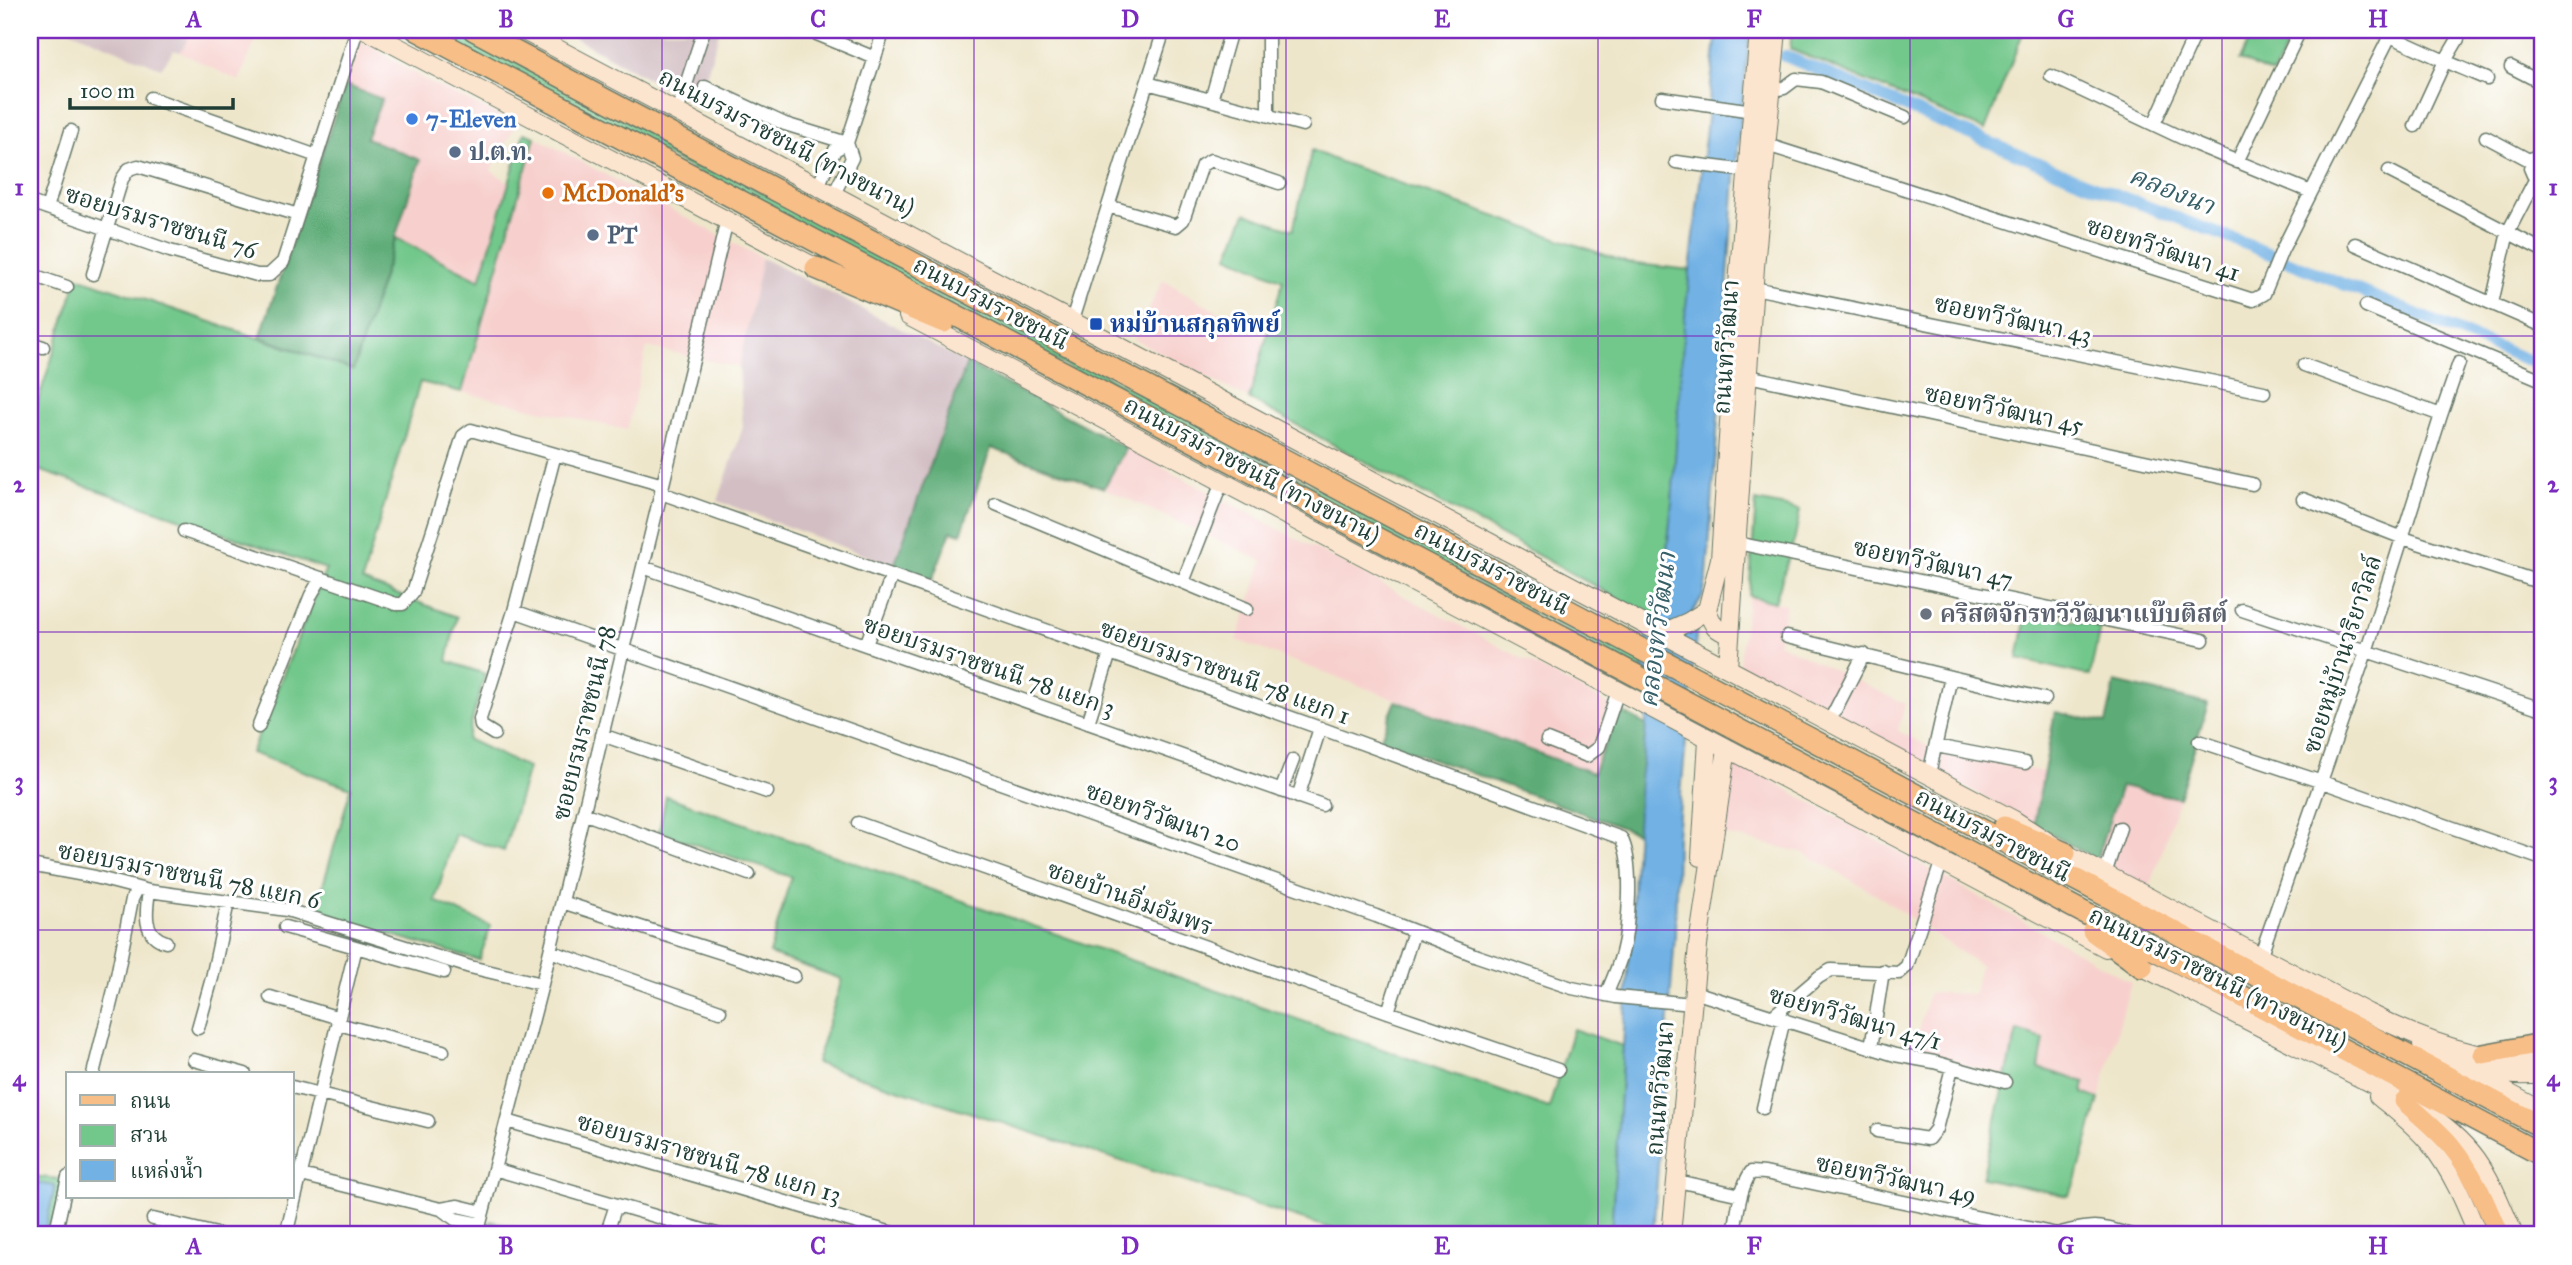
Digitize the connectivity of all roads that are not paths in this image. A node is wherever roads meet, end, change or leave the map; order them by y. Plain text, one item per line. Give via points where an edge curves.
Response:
1 (357, 30) edge
2 (366, 30) edge
3 (417, 30) edge
4 (474, 30) edge
5 (522, 30) edge
6 (704, 30) edge
7 (807, 30) edge
8 (884, 30) edge
9 (1164, 30) edge
10 (1231, 30) edge
11 (1268, 30) edge
12 (1759, 30) edge
13 (1777, 30) edge
14 (2197, 30) edge
15 (2300, 30) edge
16 (2392, 33) edge
17 (2458, 39) dead end
18 (875, 58) junction
19 (2445, 61) junction
20 (2511, 67) dead end
21 (2051, 76) dead end
22 (2487, 79) dead end
23 (1147, 83) junction
24 (2542, 83) edge
25 (705, 88) dead end
26 (1772, 90) junction
27 (151, 98) dead end
28 (1662, 98) dead end
29 (1210, 100) junction
30 (1746, 110) junction
31 (677, 112) junction
32 (1268, 115) junction
33 (1905, 117) dead end
34 (2154, 124) junction
35 (1303, 125) dead end
36 (2415, 125) dead end
37 (71, 131) dead end
38 (2486, 137) dead end
39 (847, 144) junction
40 (1767, 145) junction
41 (317, 156) junction
42 (2537, 157) edge
43 (1676, 162) dead end
44 (2237, 162) junction
45 (1741, 170) junction
46 (2389, 171) dead end
47 (2539, 179) edge
48 (1279, 183) dead end
49 (826, 190) junction
50 (2311, 192) junction
51 (30, 202) edge
52 (1108, 206) junction
53 (47, 208) junction
54 (298, 215) junction
55 (727, 220) junction
56 (106, 229) junction
57 (2508, 232) junction
58 (2354, 244) dead end
59 (2542, 250) edge
60 (816, 268) junction
61 (30, 274) edge
62 (93, 274) dead end
63 (67, 286) dead end
64 (1754, 288) junction
65 (2491, 303) junction
66 (2366, 306) dead end
67 (1072, 320) junction
68 (2541, 325) edge
69 (30, 343) edge
70 (43, 347) dead end
71 (2459, 363) dead end
72 (2304, 365) dead end
73 (1062, 371) junction
74 (1748, 376) junction
75 (2542, 380) edge
76 (2264, 392) dead end
77 (2441, 415) junction
78 (555, 454) junction
79 (1222, 482) junction
80 (2252, 484) dead end
81 (662, 489) junction
82 (2303, 499) dead end
83 (996, 504) dead end
84 (184, 531) dead end
85 (2403, 538) junction
86 (1737, 544) junction
87 (643, 567) junction
88 (892, 575) junction
89 (321, 578) junction
90 (1183, 582) junction
91 (2542, 583) edge
92 (1247, 609) dead end
93 (1707, 610) junction
94 (2242, 610) dead end
95 (514, 611) junction
96 (1664, 632) junction
97 (1730, 633) junction
98 (1787, 637) dead end
99 (2203, 640) dead end
100 (866, 645) junction
101 (624, 648) junction
102 (2366, 652) junction
103 (1110, 653) junction
104 (1864, 654) junction
105 (1728, 668) junction
106 (1951, 677) junction
107 (1626, 695) junction
108 (2045, 699) dead end
109 (2542, 709) edge
110 (1829, 722) junction
111 (1088, 723) junction
112 (258, 727) dead end
113 (1320, 728) junction
114 (494, 734) dead end
115 (602, 735) junction
116 (1708, 738) junction
117 (1547, 740) dead end
118 (2199, 741) dead end
119 (1936, 746) junction
120 (1727, 748) junction
121 (1293, 760) dead end
122 (2025, 763) dead end
123 (1929, 774) junction
124 (1880, 775) junction
125 (2322, 782) junction
126 (1281, 791) junction
127 (767, 792) dead end
128 (1298, 797) junction
129 (1322, 805) dead end
130 (583, 813) junction
131 (858, 823) dead end
132 (2120, 828) dead end
133 (2065, 853) junction
134 (2542, 859) edge
135 (1941, 863) junction
136 (30, 865) edge
137 (749, 874) dead end
138 (2105, 874) junction
139 (2030, 886) junction
140 (143, 890) junction
141 (228, 902) junction
142 (562, 902) junction
143 (285, 927) dead end
144 (1414, 931) junction
145 (166, 942) dead end
146 (1698, 945) junction
147 (356, 947) junction
148 (550, 951) junction
149 (2260, 957) junction
150 (2142, 967) junction
151 (444, 971) dead end
152 (1883, 971) junction
153 (794, 976) dead end
154 (542, 984) junction
155 (1611, 996) junction
156 (270, 997) dead end
157 (1693, 998) junction
158 (720, 1011) dead end
159 (1388, 1012) junction
160 (1778, 1017) junction
161 (338, 1021) junction
162 (198, 1028) dead end
163 (2399, 1028) junction
164 (2542, 1043) edge
165 (1871, 1048) junction
166 (443, 1051) dead end
167 (2483, 1054) junction
168 (2448, 1059) junction
169 (2542, 1059) edge
170 (194, 1060) dead end
171 (1952, 1068) junction
172 (1558, 1070) dead end
173 (94, 1072) edge
174 (238, 1072) edge
175 (2542, 1074) edge
176 (2357, 1078) junction
177 (2005, 1082) dead end
178 (294, 1088) edge
179 (320, 1095) junction
180 (2404, 1101) joint
181 (1763, 1108) dead end
182 (2542, 1111) edge
183 (428, 1121) dead end
184 (507, 1121) junction
185 (2542, 1127) edge
186 (1877, 1131) dead end
187 (2542, 1155) edge
188 (494, 1169) junction
189 (296, 1174) edge
190 (1676, 1181) junction
191 (66, 1186) edge
192 (1741, 1195) junction
193 (292, 1198) edge
194 (616, 1205) junction
195 (153, 1219) dead end
196 (480, 1224) edge
197 (2508, 1232) edge
198 (2057, 1234) edge
199 (55, 1235) edge
200 (221, 1235) edge
201 (286, 1235) edge
202 (606, 1235) edge
203 (720, 1235) edge
204 (899, 1235) edge
205 (1671, 1235) edge
206 (1738, 1235) edge
207 (2131, 1235) edge
208 (2478, 1235) edge

1 - 41 street, ซอยบรมราชชนนี 76
2 - 55 main road, ถนนบรมราชชนนี (ทางขนาน)
3 - 73 highway, ถนนบรมราชชนนี
4 - 124 highway, ถนนบรมราชชนนี
5 - 31 main road, ถนนบรมราชชนนี (ทางขนาน)
6 - 31 street
7 - 18 street
8 - 18 street
9 - 23 street
10 - 29 street
11 - 32 street
12 - 30 main road, ถนนทวีวัฒนา
13 - 26 main road, ถนนทวีวัฒนา
14 - 34 street
15 - 44 street
16 - 19 street
16 - 50 street, ซอยทวีวัฒนา 41
17 - 19 street
18 - 39 street
19 - 22 street
19 - 36 street
20 - 24 street
21 - 34 street
23 - 29 street
23 - 52 street
25 - 39 street via 785,124
26 - 33 street via 1796,79 1821,82
26 - 40 main road, ถนนทวีวัฒนา
27 - 41 street
28 - 30 street
29 - 32 street
30 - 45 main road, ถนนทวีวัฒนา
31 - 49 main road, ถนนบรมราชชนนี (ทางขนาน)
32 - 35 street
34 - 44 street
37 - 53 street
38 - 42 street
39 - 49 street via 835,150
39 - 49 street via 852,158
40 - 50 street, ซอยทวีวัฒนา 41 via 2253,300 2264,294
40 - 64 main road, ถนนทวีวัฒนา
41 - 54 street, ซอยบรมราชชนนี 76
42 - 47 street via 2530,172
43 - 45 street
44 - 50 street
45 - 93 main road, ถนนทวีวัฒนา via 1720,559
46 - 57 street
47 - 57 street
48 - 52 street via 1211,160 1202,165 1183,220 1176,226
49 - 67 main road, ถนนบรมราชชนนี (ทางขนาน)
51 - 53 street, ซอยบรมราชชนนี 76
52 - 67 street
53 - 56 street, ซอยบรมราชชนนี 76
54 - 56 street, ซอยบรมราชชนนี 76 via 283,262 269,275 183,255
54 - 56 street via 138,166 122,179
55 - 60 main road, ถนนบรมราชชนนี (ทางขนาน)
55 - 81 street, ซอยบรมราชชนนี 78
56 - 62 street
57 - 59 street
57 - 65 street
58 - 65 street
60 - 73 highway
60 - 79 main road, ถนนบรมราชชนนี (ทางขนาน)
61 - 63 street
64 - 74 main road, ถนนทวีวัฒนา
64 - 76 street, ซอยทวีวัฒนา 43
65 - 68 street
66 - 75 street
67 - 96 main road, ถนนบรมราชชนนี (ทางขนาน)
69 - 70 street
71 - 77 street, ซอยหมู่บ้านวริยาวิลล์
72 - 77 street
73 - 139 highway, ถนนบรมราชชนนี
74 - 80 street, ซอยทวีวัฒนา 45
74 - 86 main road, ถนนทวีวัฒนา
77 - 85 street, ซอยหมู่บ้านวริยาวิลล์
78 - 81 street, ซอยบรมราชชนนี 78 แยก 1
78 - 89 street, ซอยบรมราชชนนี 78 แยก 1 via 471,430 463,436 413,592 403,604
78 - 95 street
79 - 90 street
79 - 107 main road, ถนนบรมราชชนนี (ทางขนาน)
81 - 87 street, ซอยบรมราชชนนี 78
81 - 88 street, ซอยบรมราชชนนี 78 แยก 1
82 - 85 street
83 - 90 street
84 - 89 street
85 - 91 street
85 - 102 street, ซอยหมู่บ้านวริยาวิลล์
86 - 97 main road, ถนนทวีวัฒนา
86 - 99 street, ซอยทวีวัฒนา 47
87 - 100 street, ซอยบรมราชชนนี 78 แยก 3
87 - 101 street, ซอยบรมราชชนนี 78
88 - 100 street
88 - 103 street, ซอยบรมราชชนนี 78 แยก 1
89 - 112 street
90 - 92 street
93 - 96 main road
93 - 97 main road via 1719,631
94 - 102 street
95 - 101 street, ซอยทวีวัฒนา 20
95 - 114 street via 480,719 481,726
96 - 105 main road, ถนนบรมราชชนนี (ทางขนาน)
97 - 105 main road, ถนนทวีวัฒนา
98 - 104 street
100 - 111 street, ซอยบรมราชชนนี 78 แยก 3
101 - 115 street, ซอยบรมราชชนนี 78
101 - 144 street, ซอยทวีวัฒนา 20
102 - 109 street
102 - 125 street, ซอยหมู่บ้านวริยาวิลล์
103 - 111 street
103 - 113 street, ซอยบรมราชชนนี 78 แยก 1
104 - 106 street
104 - 110 street
105 - 110 main road, ถนนบรมราชชนนี (ทางขนาน)
106 - 108 street
106 - 119 street
107 - 116 main road, ถนนบรมราชชนนี (ทางขนาน)
107 - 117 street via 1599,747 1587,756
110 - 123 main road, ถนนบรมราชชนนี (ทางขนาน)
111 - 126 street, ซอยบรมราชชนนี 78 แยก 3
113 - 128 street
113 - 155 street, ซอยบรมราชชนนี 78 แยก 1 via 1621,838 1629,865 1626,928
115 - 127 street
115 - 130 street, ซอยบรมราชชนนี 78
116 - 120 main road, ถนนบรมราชชนนี (ทางขนาน)
116 - 146 main road, ถนนทวีวัฒนา
118 - 125 street
119 - 122 street
119 - 123 street
120 - 135 main road, ถนนบรมราชชนนี (ทางขนาน)
120 - 146 main road, ถนนทวีวัฒนา
121 - 126 street
123 - 133 main road, ถนนบรมราชชนนี (ทางขนาน)
124 - 133 highway
124 - 185 highway, ถนนบรมราชชนนี
125 - 134 street
125 - 149 street, ซอยหมู่บ้านวริยาวิลล์
126 - 128 street, ซอยบรมราชชนนี 78 แยก 3
128 - 129 street, ซอยบรมราชชนนี 78 แยก 3
130 - 137 street
130 - 142 street, ซอยบรมราชชนนี 78
131 - 159 street, ซอยบ้านอิ่มอัมพร
132 - 138 street
133 - 138 main road, ถนนบรมราชชนนี
135 - 150 main road, ถนนบรมราชชนนี (ทางขนาน)
135 - 152 street via 1907,967 1899,973
136 - 140 street, ซอยบรมราชชนนี 78 แยก 6
138 - 149 main road, ถนนบรมราชชนนี
139 - 150 highway
139 - 187 highway, ถนนบรมราชชนนี
140 - 141 street, ซอยบรมราชชนนี 78 แยก 6
140 - 145 street via 150,932
140 - 173 street via 132,899
141 - 154 street, ซอยบรมราชชนนี 78 แยก 6 via 287,910 470,967
141 - 162 street
142 - 148 street, ซอยบรมราชชนนี 78
142 - 153 street
143 - 147 street
144 - 155 street, ซอยทวีวัฒนา 20 via 1572,988
144 - 159 street
146 - 157 main road, ถนนทวีวัฒนา
147 - 151 street
147 - 161 street
148 - 154 street, ซอยบรมราชชนนี 78
148 - 158 street
149 - 163 main road, ถนนบรมราชชนนี
150 - 176 main road, ถนนบรมราชชนนี (ทางขนาน)
152 - 160 street via 1831,970
152 - 165 street
154 - 184 street, ซอยบรมราชชนนี 78
155 - 157 street, ซอยทวีวัฒนา 20 via 1669,1002
156 - 161 street
157 - 160 street, ซอยทวีวัฒนา 47/1
157 - 190 main road, ถนนทวีวัฒนา
159 - 172 street, ซอยบ้านอิ่มอัมพร
160 - 165 street, ซอยทวีวัฒนา 47/1
160 - 181 street
161 - 166 street
161 - 179 street
163 - 167 main road, ถนนบรมราชชนนี
163 - 168 main road
164 - 167 main road
165 - 171 street, ซอยทวีวัฒนา 47/1
167 - 169 main road, ถนนบรมราชชนนี via 2512,1060
168 - 175 main road via 2493,1073
168 - 182 main road
170 - 174 street
171 - 177 street, ซอยทวีวัฒนา 47/1
171 - 186 street via 1936,1129 1928,1139
176 - 180 main road, ถนนบรมราชชนนี (ทางขนาน)
176 - 208 main road via 2429,1142 2459,1188
178 - 179 street
179 - 183 street
179 - 189 street
180 - 197 main road via 2452,1146
184 - 188 street, ซอยบรมราชชนนี 78
184 - 204 street, ซอยบรมราชชนนี 78 แยก 13
188 - 194 street
188 - 196 street, ซอยบรมราชชนนี 78
189 - 196 street via 441,1209 458,1206
190 - 192 street
190 - 205 main road, ถนนทวีวัฒนา
191 - 199 street
192 - 198 street, ซอยทวีวัฒนา 49 via 1751,1172 1765,1173
192 - 206 street via 1734,1232
193 - 201 street
194 - 202 street
194 - 203 street
195 - 200 street
198 - 207 street, ซอยทวีวัฒนา 49 via 2102,1225

